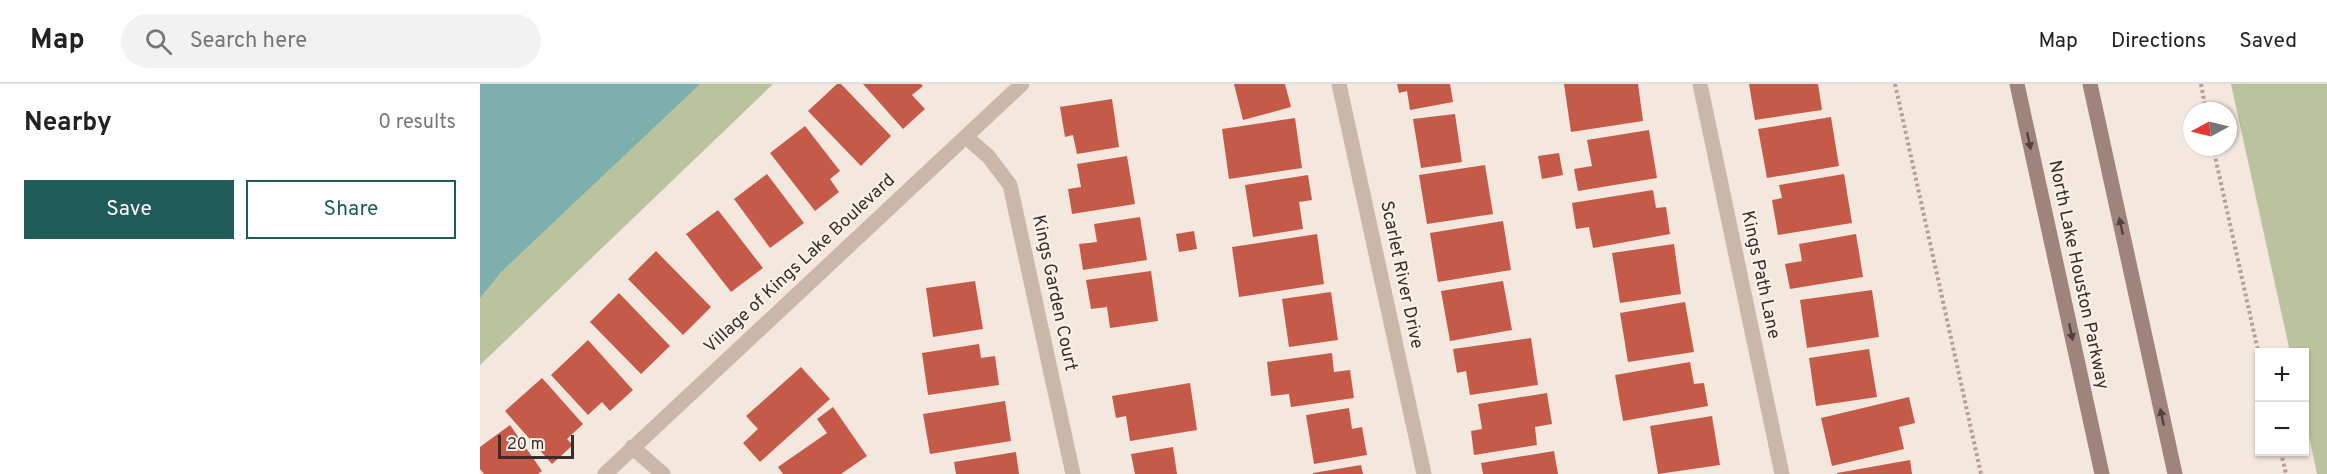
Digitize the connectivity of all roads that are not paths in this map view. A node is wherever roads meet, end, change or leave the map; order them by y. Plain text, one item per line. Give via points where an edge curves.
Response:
1 (1022, 84) edge
2 (1339, 84) edge
3 (1700, 84) edge
4 (2017, 84) edge
5 (2090, 84) edge
6 (966, 137) junction
7 (632, 447) junction
8 (605, 474) edge
9 (663, 474) edge
10 (1073, 474) edge
11 (1424, 474) edge
12 (1782, 474) edge
13 (2102, 474) edge
14 (2175, 474) edge

1 - 6 street, Village of Kings Lake Boulevard
2 - 11 street, Scarlet River Drive
3 - 12 street, Kings Path Lane
4 -> 13 main road, North Lake Houston Parkway
14 -> 5 main road
6 - 7 street, Village of Kings Lake Boulevard
6 - 10 street, Kings Garden Court via 988,156 1010,185
7 - 8 street, Village of Kings Lake Boulevard
7 - 9 street

